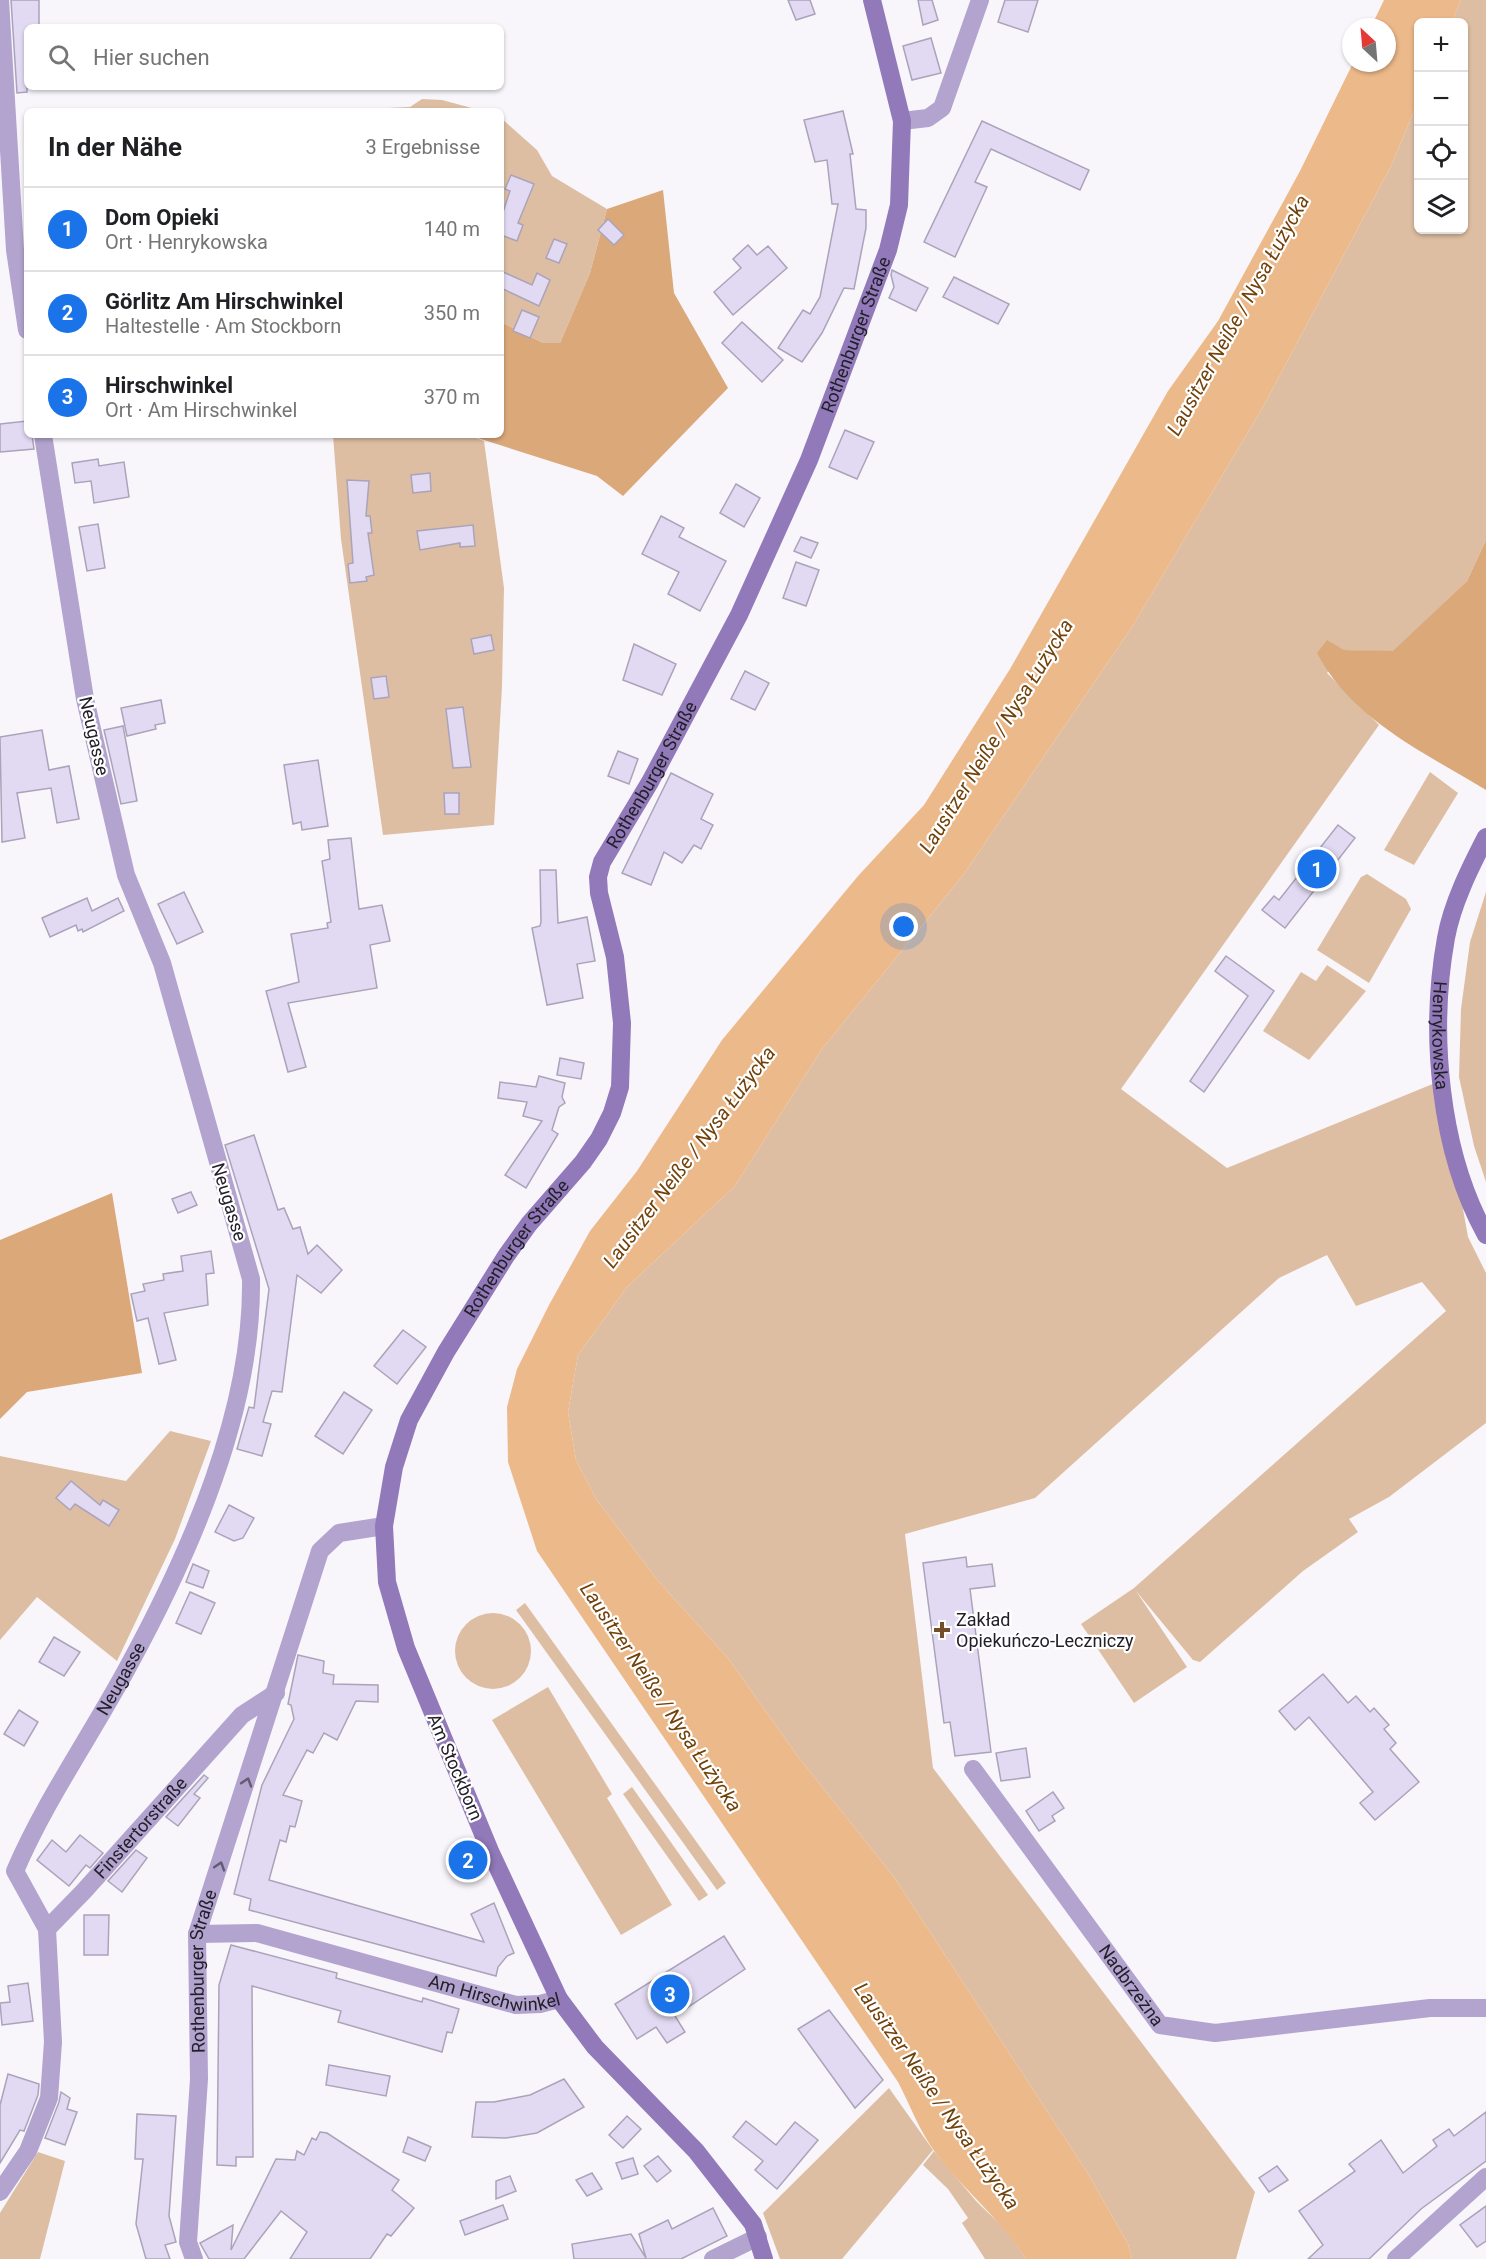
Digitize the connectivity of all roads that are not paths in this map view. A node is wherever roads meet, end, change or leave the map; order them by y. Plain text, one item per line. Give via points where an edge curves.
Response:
1 (0, 0) edge
2 (872, 0) edge
3 (980, 0) edge
4 (902, 122) junction
5 (24, 310) edge
6 (43, 438) edge
7 (1486, 837) edge
8 (1486, 1235) edge
9 (384, 1526) junction
10 (276, 1693) junction
11 (973, 1769) dead end
12 (47, 1929) junction
13 (197, 1934) junction
14 (559, 1999) junction
15 (1486, 2008) edge
16 (1486, 2177) edge
17 (0, 2192) edge
18 (758, 2237) junction
19 (194, 2259) edge
20 (713, 2259) edge
21 (764, 2259) edge
22 (1396, 2259) edge

1 - 5 street via 15,250
2 - 4 street, Rothenburger Straße
3 - 4 street via 942,108 928,118
4 - 9 street, Rothenburger Straße via 899,205 888,250 809,460 739,615 650,782 602,862 598,893 615,957 622,1023 620,1087 612,1113 583,1162 506,1256 446,1352 409,1420 394,1467
6 - 12 street, Neugasse via 85,699 126,875 162,963 251,1279 251,1309 228,1433 197,1521 135,1655 29,1839 15,1871
7 - 8 street, Henrykowska via 1471,866 1446,937 1439,1008 1440,1082 1455,1154 1474,1214
9 - 10 street via 339,1533 320,1551
9 - 14 street, Am Stockborn via 387,1582 406,1648 490,1851
10 - 12 street, Finstertorstraße via 242,1715
13 -> 10 street, Rothenburger Straße
11 - 15 street, Nadbrzeżna via 1160,2025 1215,2033 1430,2008
12 - 17 street via 53,2042 48,2098 28,2151
13 - 14 street, Am Hirschwinkel via 257,1933 516,2006
13 - 19 street, Rothenburger Straße via 199,2079 188,2242
14 - 18 street, Am Hirschwinkel via 595,2047 696,2151 753,2224
16 - 22 street
18 - 20 street
18 - 21 street, Am Hirschwinkel

